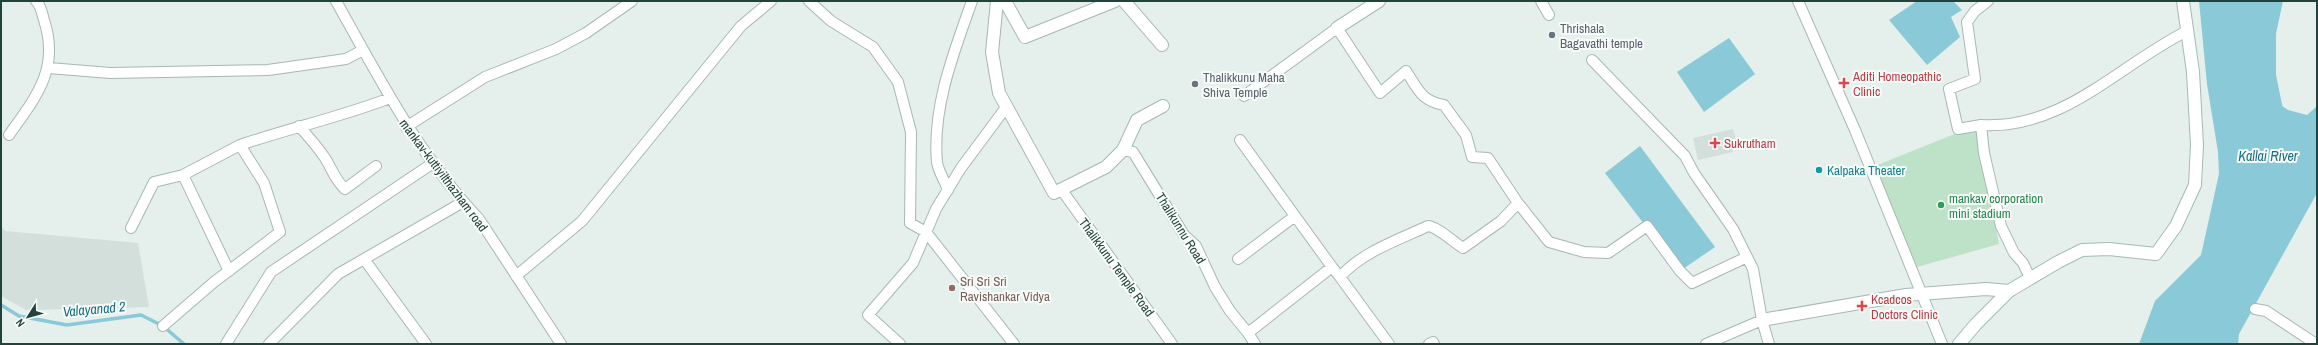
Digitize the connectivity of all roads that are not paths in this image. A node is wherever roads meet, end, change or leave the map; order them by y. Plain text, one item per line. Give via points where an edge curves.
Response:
1 (36, 1) edge
2 (336, 1) edge
3 (632, 1) edge
4 (771, 1) edge
5 (809, 1) edge
6 (972, 1) edge
7 (997, 1) edge
8 (1005, 1) edge
9 (1115, 1) edge
10 (1124, 1) edge
11 (1379, 1) edge
12 (1541, 1) edge
13 (1798, 1) edge
14 (1988, 1) edge
15 (2183, 1) edge
16 (1549, 15) dead end
17 (1337, 28) junction
18 (2187, 31) junction
19 (1162, 45) dead end
20 (363, 50) junction
21 (1592, 60) dead end
22 (49, 68) junction
23 (1244, 96) dead end
24 (390, 98) junction
25 (1007, 106) junction
26 (1163, 106) dead end
27 (1981, 125) junction
28 (299, 126) junction
29 (406, 127) junction
30 (9, 135) dead end
31 (1240, 140) dead end
32 (240, 145) junction
33 (1123, 150) junction
34 (433, 163) junction
35 (376, 166) dead end
36 (183, 175) junction
37 (1061, 189) junction
38 (948, 190) junction
39 (463, 202) junction
40 (1518, 203) junction
41 (1295, 216) junction
42 (131, 228) dead end
43 (926, 232) junction
44 (1747, 256) junction
45 (364, 259) junction
46 (1238, 259) dead end
47 (1332, 267) junction
48 (229, 271) junction
49 (516, 276) junction
50 (1340, 277) junction
51 (2030, 278) junction
52 (2009, 291) junction
53 (1923, 295) junction
54 (2255, 309) dead end
55 (1762, 320) junction
56 (163, 326) dead end
57 (1248, 333) junction
58 (226, 344) edge
59 (269, 344) edge
60 (426, 344) edge
61 (561, 344) edge
62 (900, 344) edge
63 (1014, 344) edge
64 (1172, 344) edge
65 (1255, 344) edge
66 (1389, 344) edge
67 (1429, 344) edge
68 (1434, 344) edge
69 (1706, 344) edge
70 (1770, 344) edge
71 (1942, 344) edge
72 (1959, 344) edge
73 (2316, 344) edge

1 - 22 street via 48,33
2 - 20 street, mankav-kuttiyilthazham road
3 - 29 street via 586,33 556,49 485,77
4 - 49 street via 742,26 582,221
5 - 43 street via 830,21 873,47 898,82 911,132 910,223
6 - 38 street via 946,78 938,118 937,163
7 - 25 street via 992,52 999,93
8 - 9 street via 1025,36
10 - 19 street
11 - 17 street
12 - 16 street
13 - 53 street
14 - 27 street via 1975,11 1967,22 1975,79 1950,89 1958,129
15 - 18 street
17 - 23 street
17 - 40 street via 1380,93 1406,71 1419,92 1431,103 1444,105 1466,135 1472,157 1488,158
18 - 27 street via 2169,40 2098,89 2059,110 2004,127
18 - 51 street via 2193,72 2197,145 2195,186 2176,226 2156,254 2109,249 2082,250
20 - 22 street via 346,59 268,70 110,73
20 - 24 street, mankav-kuttiyilthazham road
21 - 44 street via 1685,156 1733,229
22 - 30 street via 34,100
24 - 28 street via 329,120
24 - 29 street, mankav-kuttiyilthazham road
25 - 37 street via 1054,193
25 - 38 street via 961,168
26 - 33 street via 1137,120
27 - 51 street via 1984,153 2001,226
28 - 32 street
28 - 35 street via 326,159 336,181 345,189
29 - 34 street, mankav-kuttiyilthazham road
31 - 41 street
32 - 36 street
32 - 48 street via 264,183 280,232
33 - 37 street via 1106,167
33 - 57 street, Thalikunnu Road via 1133,152 1184,235 1196,246 1214,286
34 - 39 street, mankav-kuttiyilthazham road
34 - 58 street via 271,272
36 - 42 street via 154,182
36 - 48 street
37 - 64 street, Thalikkunu Temple Road
38 - 43 street
39 - 45 street
39 - 49 street, mankav-kuttiyilthazham road via 479,219
40 - 44 street via 1549,242 1584,252 1608,253 1648,226 1680,271 1692,283
40 - 50 street via 1501,221 1463,248 1449,240 1435,226 1428,226 1383,247 1348,268
41 - 46 street
41 - 47 street
43 - 62 street via 913,264 868,315
43 - 63 street
44 - 55 street via 1753,269
45 - 59 street via 338,274
45 - 60 street
47 - 50 street
47 - 57 street
48 - 56 street
49 - 61 street, mankav-kuttiyilthazham road
50 - 66 street
51 - 52 street
52 - 53 street via 1986,289
52 - 72 street
53 - 55 street via 1906,295
53 - 71 street
54 - 73 street via 2266,311
55 - 69 street
55 - 70 street
57 - 65 street, Thalikunnu Road
67 - 68 street

